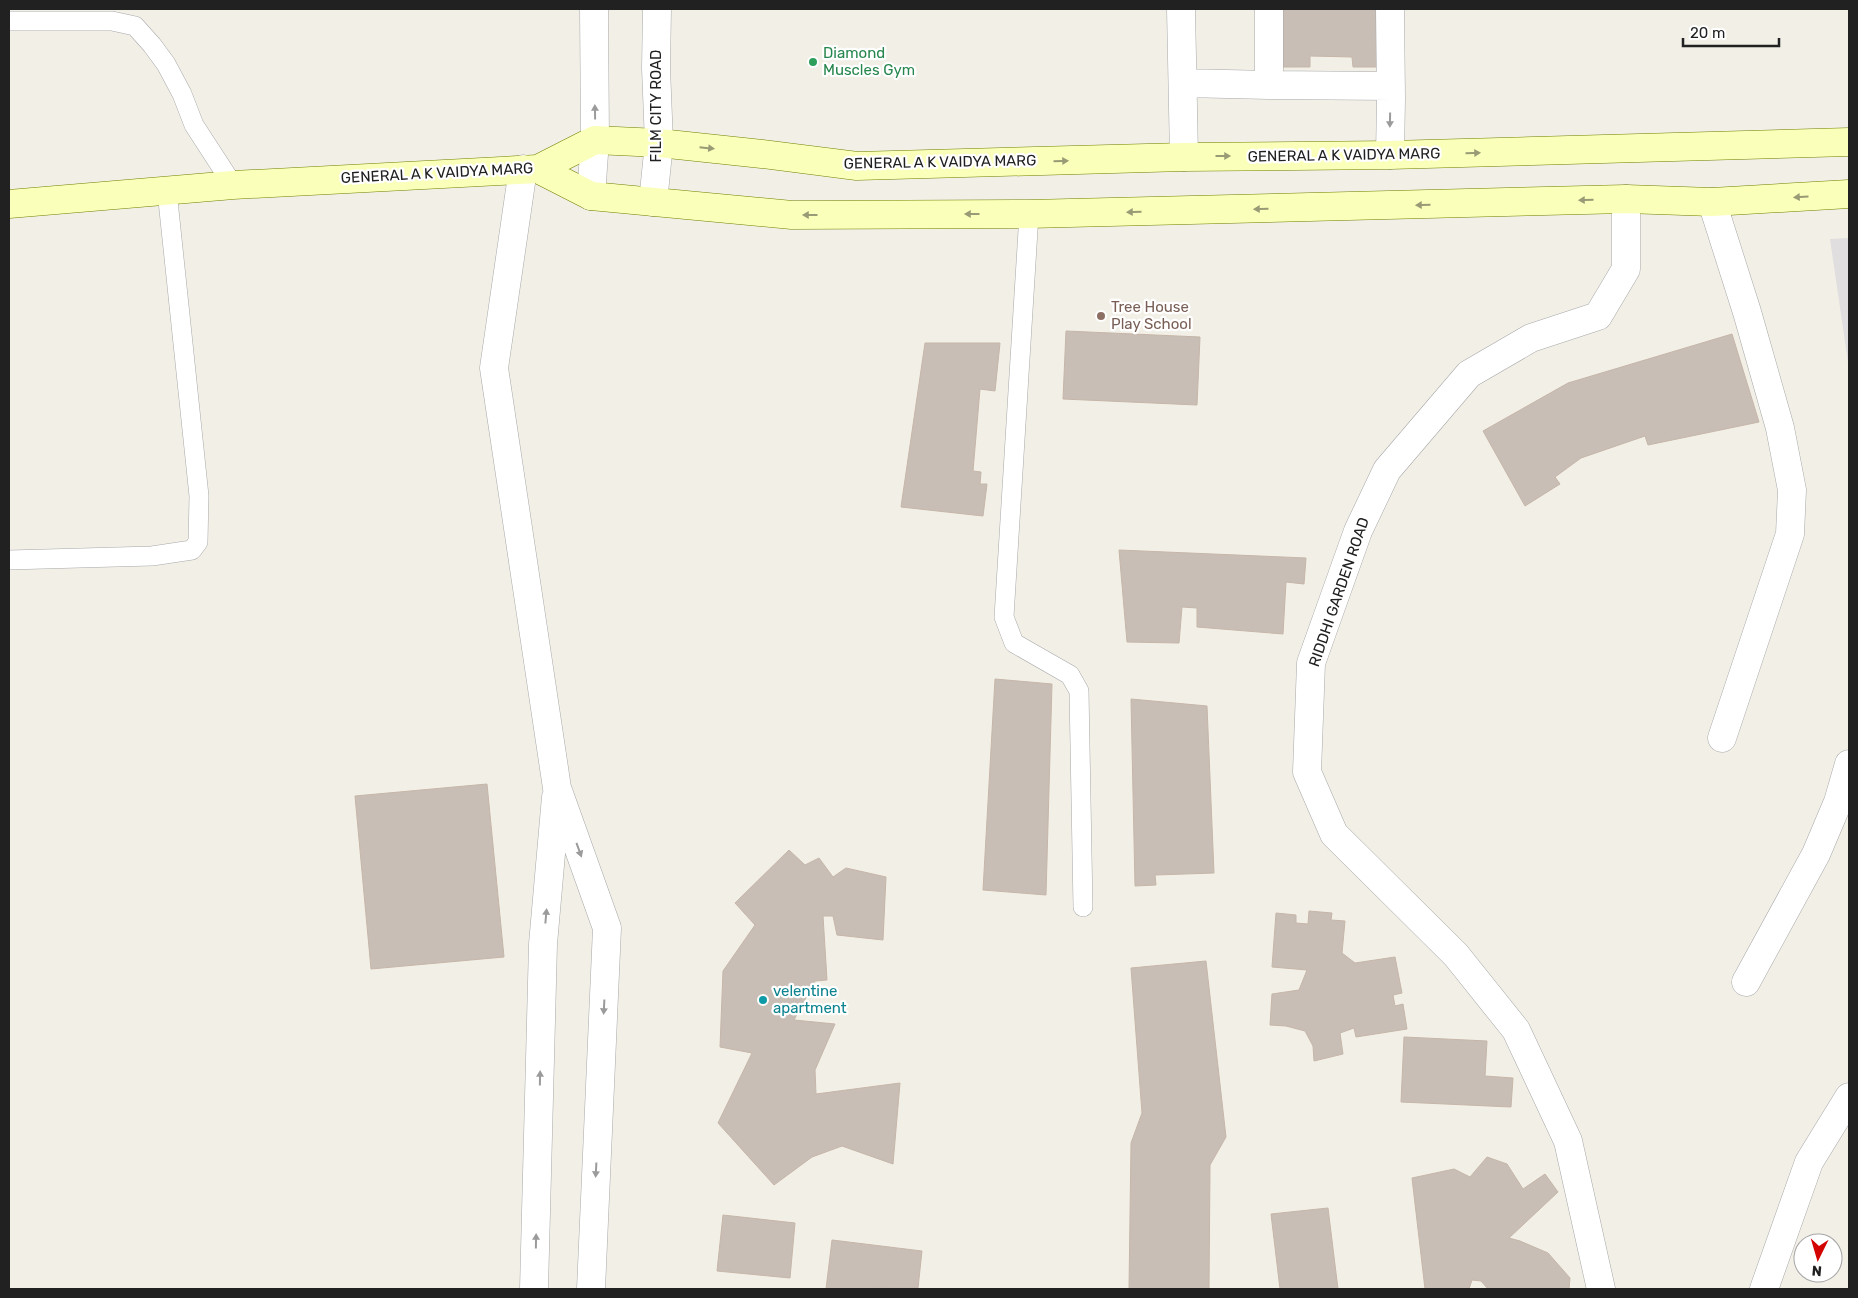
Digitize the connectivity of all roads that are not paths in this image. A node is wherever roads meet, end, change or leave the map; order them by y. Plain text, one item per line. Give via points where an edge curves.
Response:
1 (594, 9) edge
2 (657, 9) edge
3 (1181, 9) edge
4 (1270, 9) edge
5 (1390, 9) edge
6 (9, 22) edge
7 (1184, 82) junction
8 (1268, 85) junction
9 (1391, 86) junction
10 (595, 140) junction
11 (1849, 142) edge
12 (659, 143) junction
13 (1390, 155) junction
14 (1184, 156) junction
15 (531, 169) junction
16 (233, 185) junction
17 (167, 191) junction
18 (1849, 194) edge
19 (591, 196) junction
20 (1626, 200) junction
21 (653, 202) junction
22 (1712, 202) junction
23 (9, 204) edge
24 (1029, 214) junction
25 (9, 560) edge
26 (1722, 738) dead end
27 (1849, 764) edge
28 (557, 788) junction
29 (1083, 907) dead end
30 (1746, 982) dead end
31 (1849, 1097) edge
32 (534, 1289) edge
33 (591, 1289) edge
34 (1601, 1289) edge
35 (1764, 1289) edge

10 -> 1 street
2 - 12 street, FILM CITY ROAD
3 - 7 street
4 - 8 street
5 - 9 street
6 - 16 lane via 112,21 135,26 166,64 194,124
7 - 8 street
7 - 14 street
8 - 9 street
9 -> 13 street
10 - 12 main road, GENERAL A K VAIDYA MARG
10 - 15 main road, GENERAL A K VAIDYA MARG
10 - 19 street
13 -> 11 main road, GENERAL A K VAIDYA MARG
12 -> 14 main road, GENERAL A K VAIDYA MARG via 857,166
12 - 21 street, FILM CITY ROAD
14 -> 13 main road, GENERAL A K VAIDYA MARG
15 - 16 main road, GENERAL A K VAIDYA MARG
15 - 19 main road
15 - 28 street via 494,368
16 - 17 main road, GENERAL A K VAIDYA MARG
17 - 23 main road, GENERAL A K VAIDYA MARG
17 - 25 lane via 199,496 198,542 192,550 152,556
18 -> 22 main road
19 - 21 main road
20 - 22 main road
20 -> 24 main road
20 - 34 street, RIDDHI GARDEN ROAD via 1626,269 1598,316 1531,338 1469,374 1387,470 1358,531 1311,662 1307,772 1334,834 1456,955 1516,1030 1568,1141
24 -> 21 main road via 792,215
22 - 26 street via 1780,428 1792,490 1790,534
24 - 29 lane via 1004,618 1014,643 1070,675 1079,691
27 - 30 street via 1838,802 1816,854
32 -> 28 street via 543,944
28 -> 33 street via 607,928
31 - 35 street via 1809,1162

